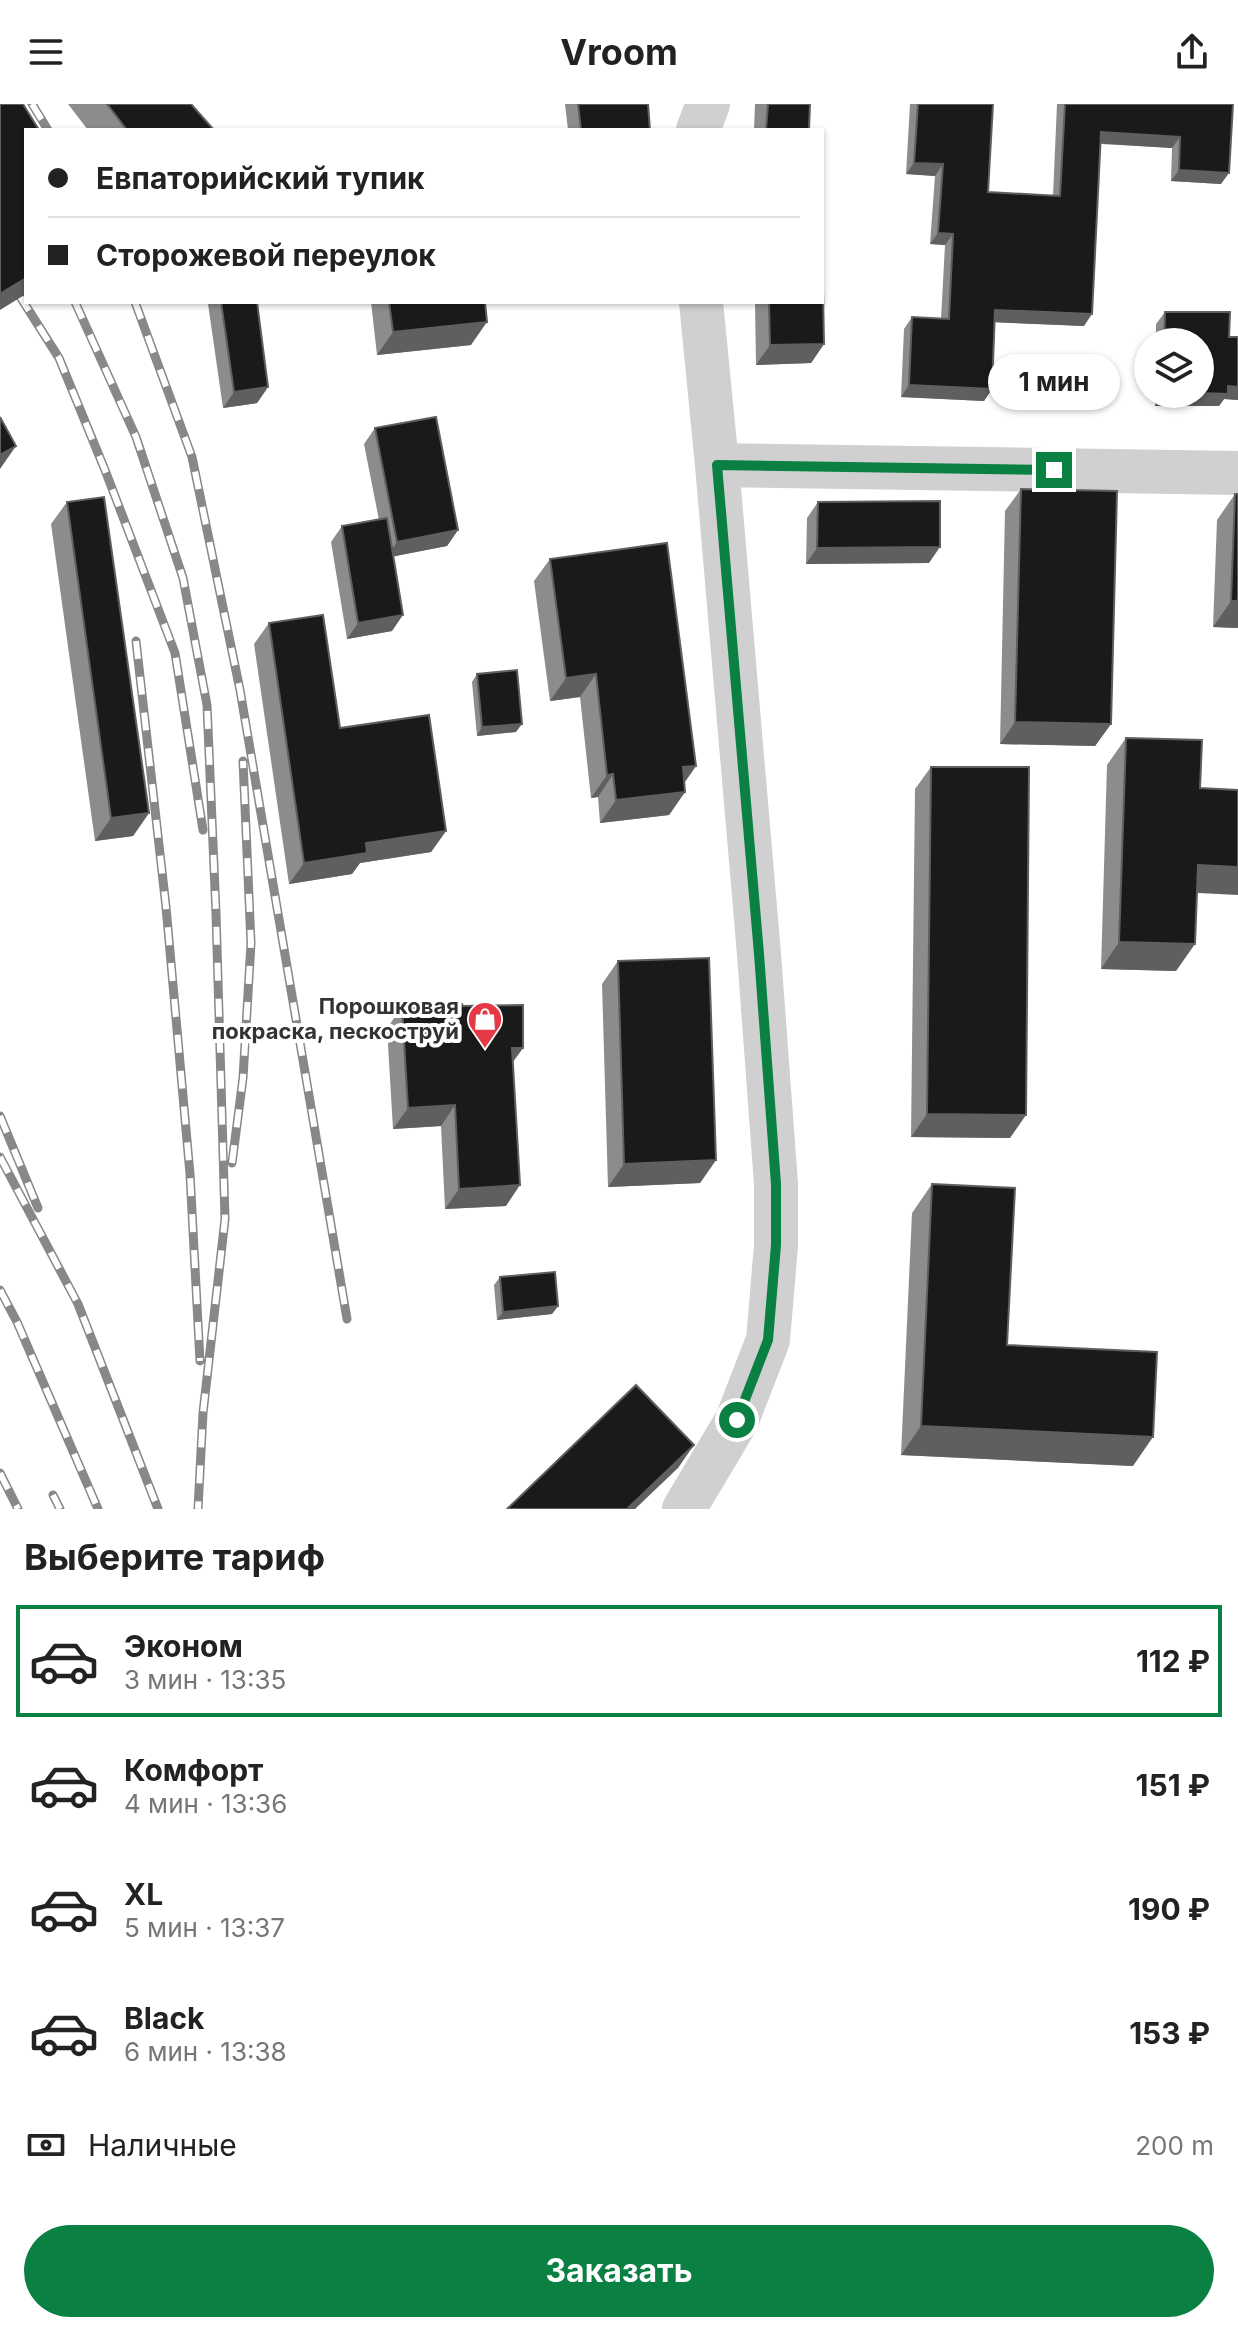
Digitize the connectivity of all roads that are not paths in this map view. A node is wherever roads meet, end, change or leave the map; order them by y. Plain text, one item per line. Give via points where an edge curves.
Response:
1 (708, 104) edge
2 (699, 128) edge
3 (701, 304) edge
4 (717, 465) junction
5 (1238, 473) edge
6 (684, 1509) edge

1 - 2 street
3 - 4 street
4 - 5 street
4 - 6 street via 761,984 776,1245 768,1340 737,1420

